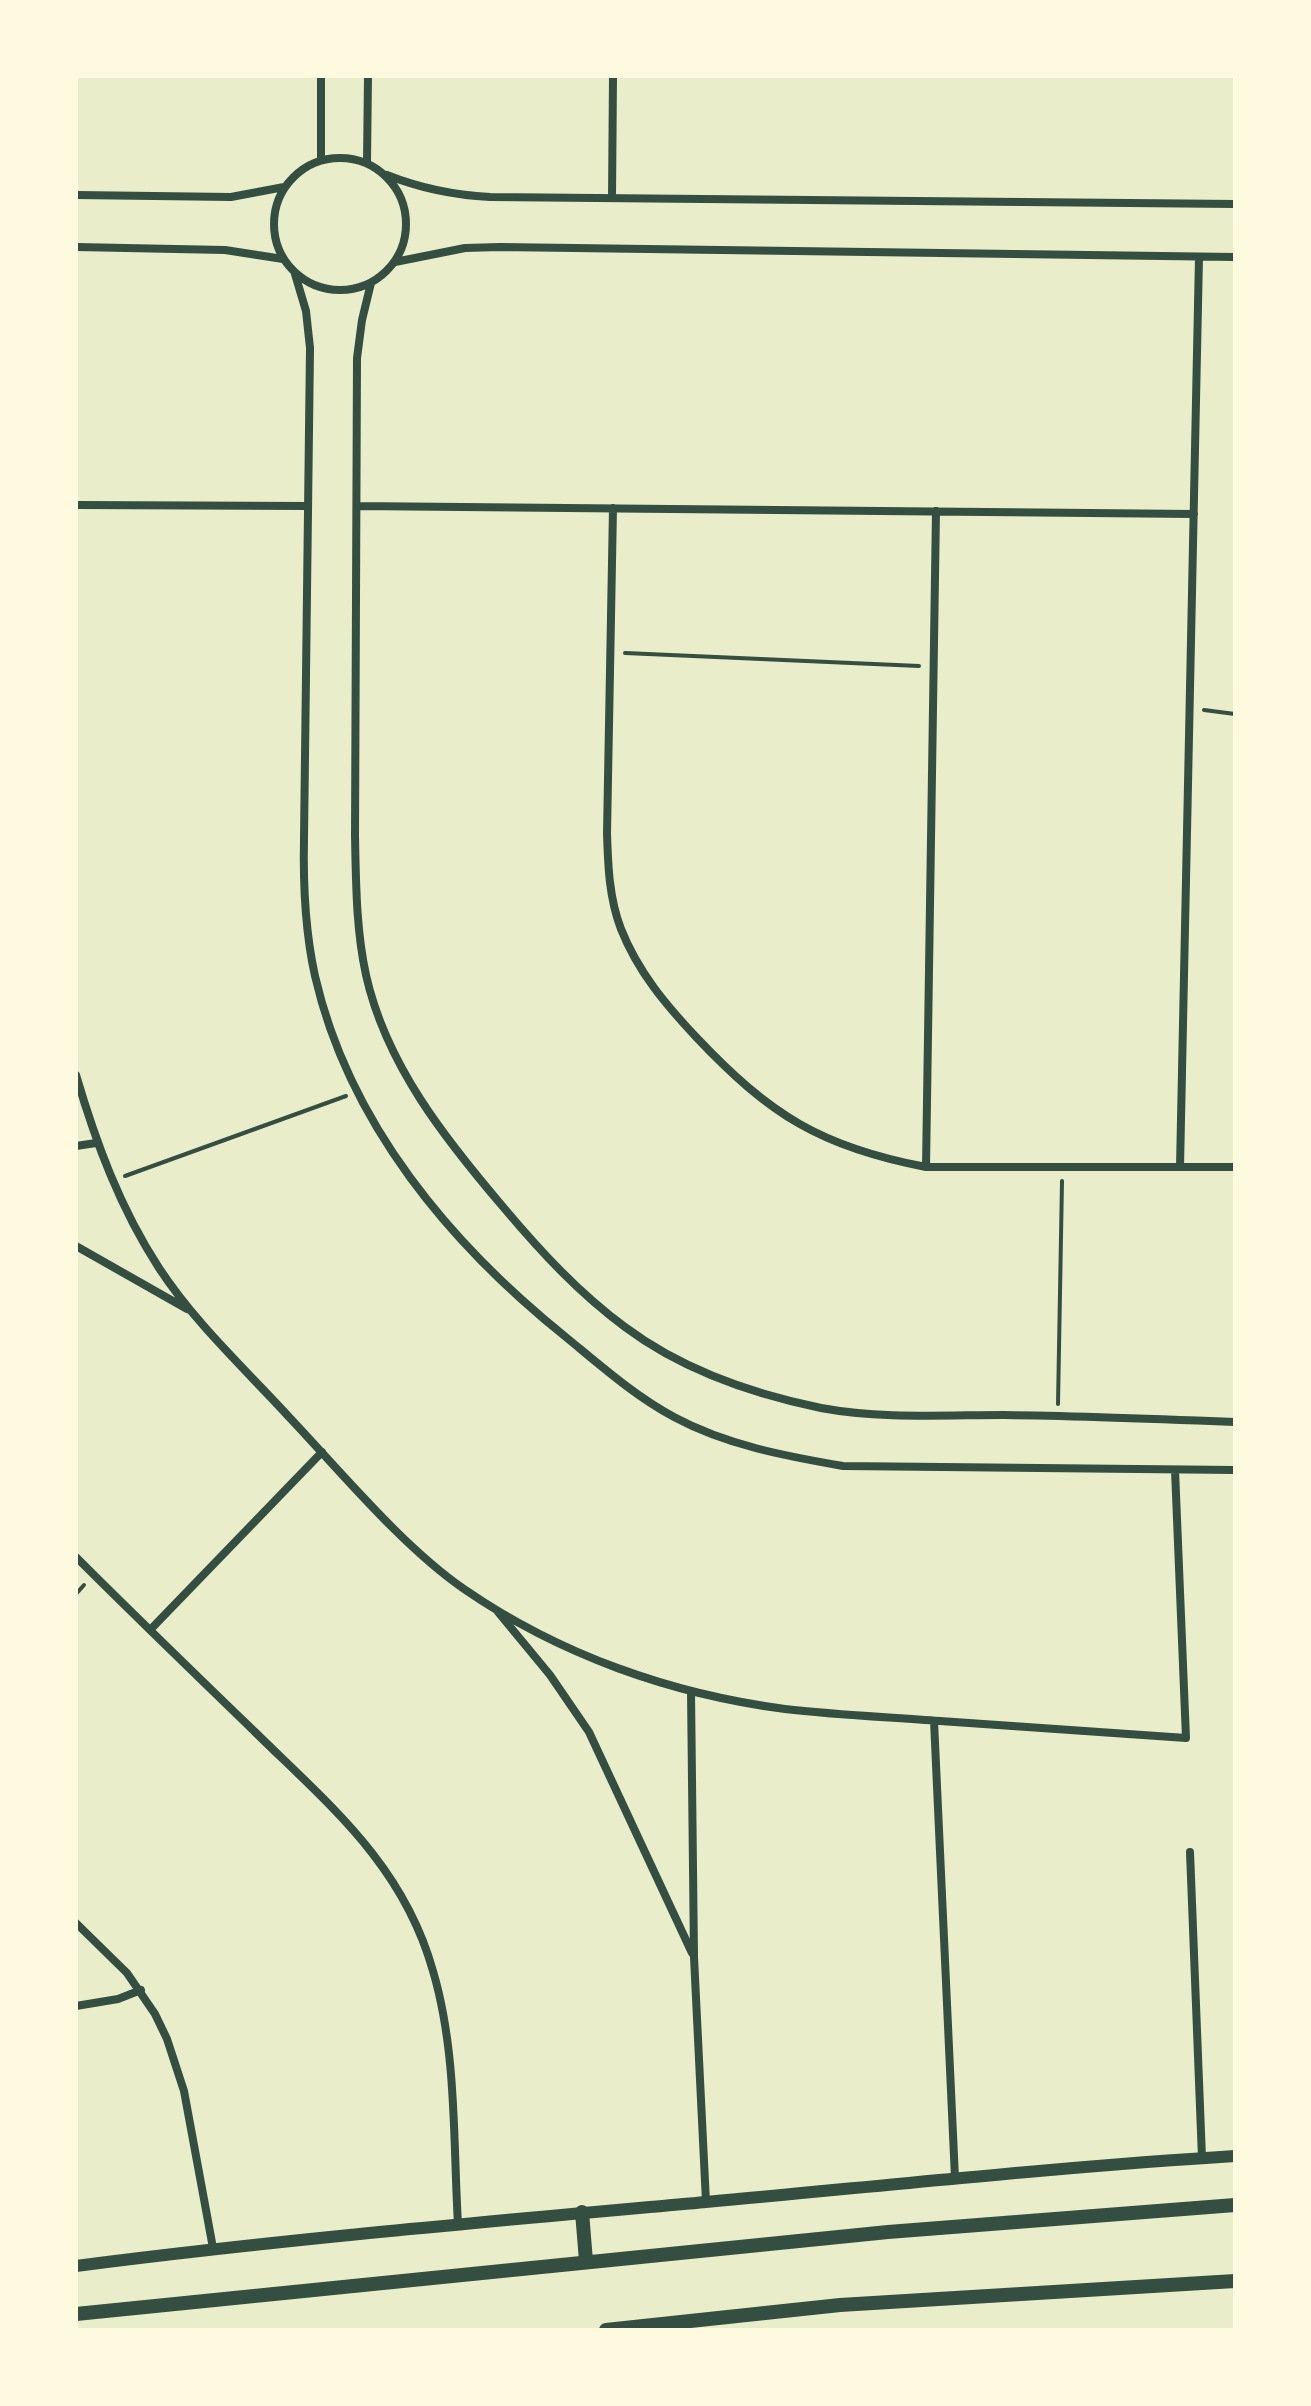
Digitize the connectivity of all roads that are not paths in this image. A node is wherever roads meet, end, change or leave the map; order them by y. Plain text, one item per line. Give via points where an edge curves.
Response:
1 (321, 76) edge
2 (368, 76) edge
3 (613, 76) edge
4 (321, 160) junction
5 (367, 162) junction
6 (387, 175) junction
7 (284, 187) junction
8 (76, 195) edge
9 (612, 198) junction
10 (1235, 204) edge
11 (76, 247) edge
12 (1199, 257) junction
13 (1235, 257) edge
14 (283, 259) junction
15 (395, 262) junction
16 (295, 274) junction
17 (371, 283) junction
18 (76, 505) edge
19 (307, 506) junction
20 (357, 506) junction
21 (613, 508) junction
22 (936, 511) junction
23 (1194, 514) junction
24 (76, 1075) edge
25 (96, 1143) junction
26 (76, 1146) edge
27 (926, 1167) junction
28 (1180, 1167) junction
29 (1235, 1167) edge
30 (76, 1246) edge
31 (190, 1311) junction
32 (1235, 1422) edge
33 (322, 1452) junction
34 (1175, 1470) junction
35 (1235, 1470) edge
36 (76, 1557) edge
37 (496, 1610) junction
38 (150, 1630) junction
39 (691, 1691) junction
40 (934, 1721) junction
41 (1190, 1852) dead end
42 (76, 1923) edge
43 (694, 1957) junction
44 (141, 1990) junction
45 (76, 2006) edge
46 (1235, 2156) edge
47 (1202, 2158) junction
48 (955, 2178) junction
49 (706, 2202) junction
50 (1235, 2205) edge
51 (582, 2212) junction
52 (458, 2224) junction
53 (213, 2248) junction
54 (586, 2261) junction
55 (76, 2266) edge
56 (1235, 2281) edge
57 (76, 2314) edge
58 (736, 2323) edge
59 (606, 2330) edge

1 - 4 street
2 - 5 street
3 - 9 street
4 - 5 street
4 - 7 street via 300,170
5 - 6 street
6 - 9 street via 454,195
6 - 15 street via 407,217 405,241
7 - 8 street via 231,197
7 - 14 street via 275,210 274,235
9 - 10 street
11 - 14 street via 225,250
12 - 13 street
12 - 15 street via 500,247
12 - 23 street
14 - 16 street
15 - 17 street
16 - 17 street via 318,287 345,291
16 - 19 street via 310,348
17 - 20 street via 357,358
18 - 19 street
19 - 34 street via 303,853 315,976 357,1093 378,1132 413,1182 493,1273 630,1389 725,1439 783,1456 843,1466
20 - 21 street
20 - 32 street via 355,836 366,976 389,1043 424,1106 552,1264 626,1328 689,1365 754,1391 823,1408
21 - 22 street
21 - 27 street via 609,880 620,927 640,969 668,1008 737,1080 770,1106 844,1146
22 - 23 street
22 - 27 street
23 - 28 street
24 - 25 street
25 - 26 street
25 - 31 street via 134,1226
27 - 28 street
28 - 29 street
30 - 31 street
31 - 33 street
33 - 37 street via 430,1562
33 - 38 street
34 - 35 street
34 - 40 street via 1186,1738
36 - 38 street
37 - 39 street via 589,1657
37 - 43 street via 589,1732
38 - 52 street via 362,1838 404,1900 442,2004
39 - 40 street via 784,1708
39 - 43 street
40 - 48 street
41 - 47 street
42 - 44 street
43 - 49 street
44 - 45 street
44 - 53 street via 177,2065
46 - 47 street
47 - 48 street
48 - 49 street
49 - 51 street
50 - 54 main road
51 - 52 street
51 - 54 main road
52 - 53 street
53 - 55 street
54 - 57 main road
56 - 58 main road via 840,2305
58 - 59 main road

